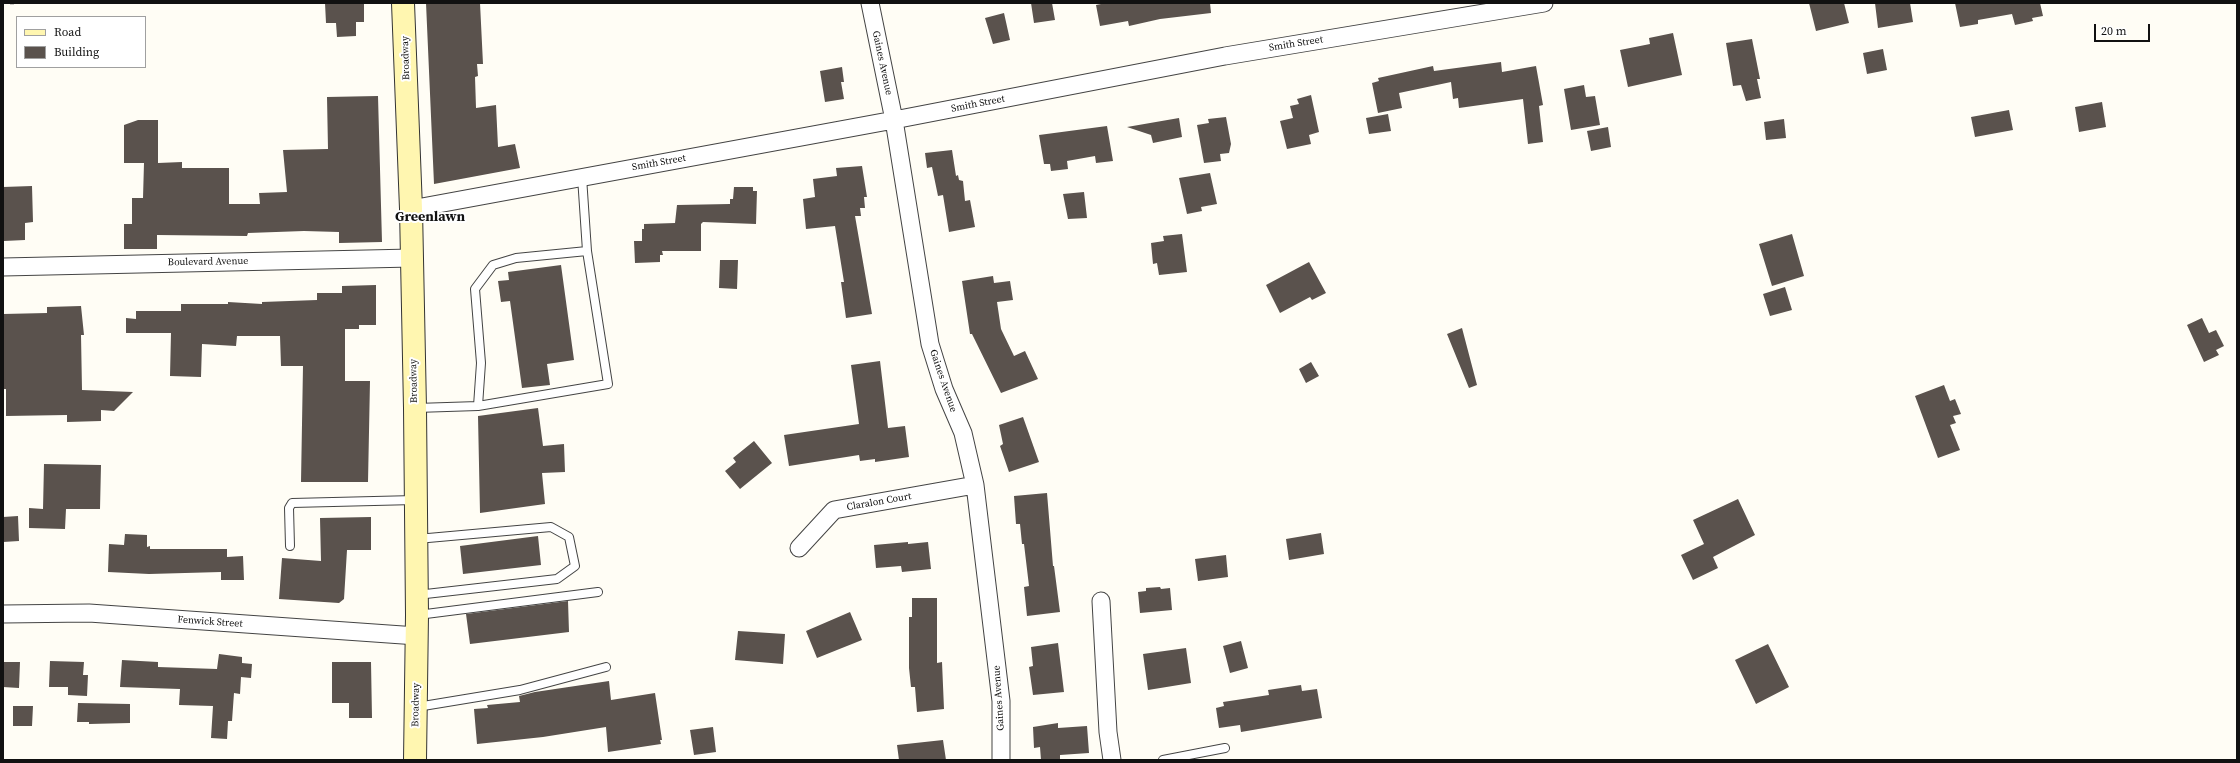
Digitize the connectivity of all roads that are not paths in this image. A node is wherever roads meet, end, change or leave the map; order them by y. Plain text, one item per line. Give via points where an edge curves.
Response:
1 (403, 3) edge
2 (870, 3) edge
3 (1544, 3) edge
4 (894, 120) junction
5 (582, 177) junction
6 (411, 209) junction
7 (587, 252) junction
8 (412, 258) junction
9 (3, 266) edge
10 (478, 406) junction
11 (415, 408) junction
12 (975, 485) junction
13 (416, 500) junction
14 (416, 539) junction
15 (290, 546) dead end
16 (799, 548) dead end
17 (598, 592) dead end
18 (1101, 601) dead end
19 (3, 614) edge
20 (417, 616) junction
21 (606, 667) dead end
22 (416, 707) junction
23 (1225, 748) dead end
24 (415, 760) edge
25 (1001, 760) edge
26 (1112, 760) edge
27 (1163, 760) edge

1 - 6 main road, Broadway
2 - 4 street, Gaines Avenue
3 - 4 street, Smith Street via 1225,56
4 - 5 street, Smith Street
4 - 12 street, Gaines Avenue via 930,344 944,388 963,433
5 - 6 street, Smith Street
5 - 7 lane
6 - 8 main road, Broadway
7 - 10 lane via 516,258 493,265 475,289 481,363
7 - 10 lane via 608,384
8 - 9 street, Boulevard Avenue
8 - 11 main road, Broadway
10 - 11 lane
11 - 13 main road, Broadway
12 - 16 street, Claralon Court via 834,510
12 - 25 street, Gaines Avenue via 1001,701
13 - 14 main road, Broadway
13 - 15 lane via 292,503 289,508
14 - 20 main road, Broadway
14 - 20 lane via 551,526 569,537 575,566 557,579
17 - 20 lane
18 - 26 street via 1108,732
19 - 20 street, Fenwick Street
20 - 22 main road, Broadway
21 - 22 lane via 520,690
22 - 24 main road, Broadway
23 - 27 lane

